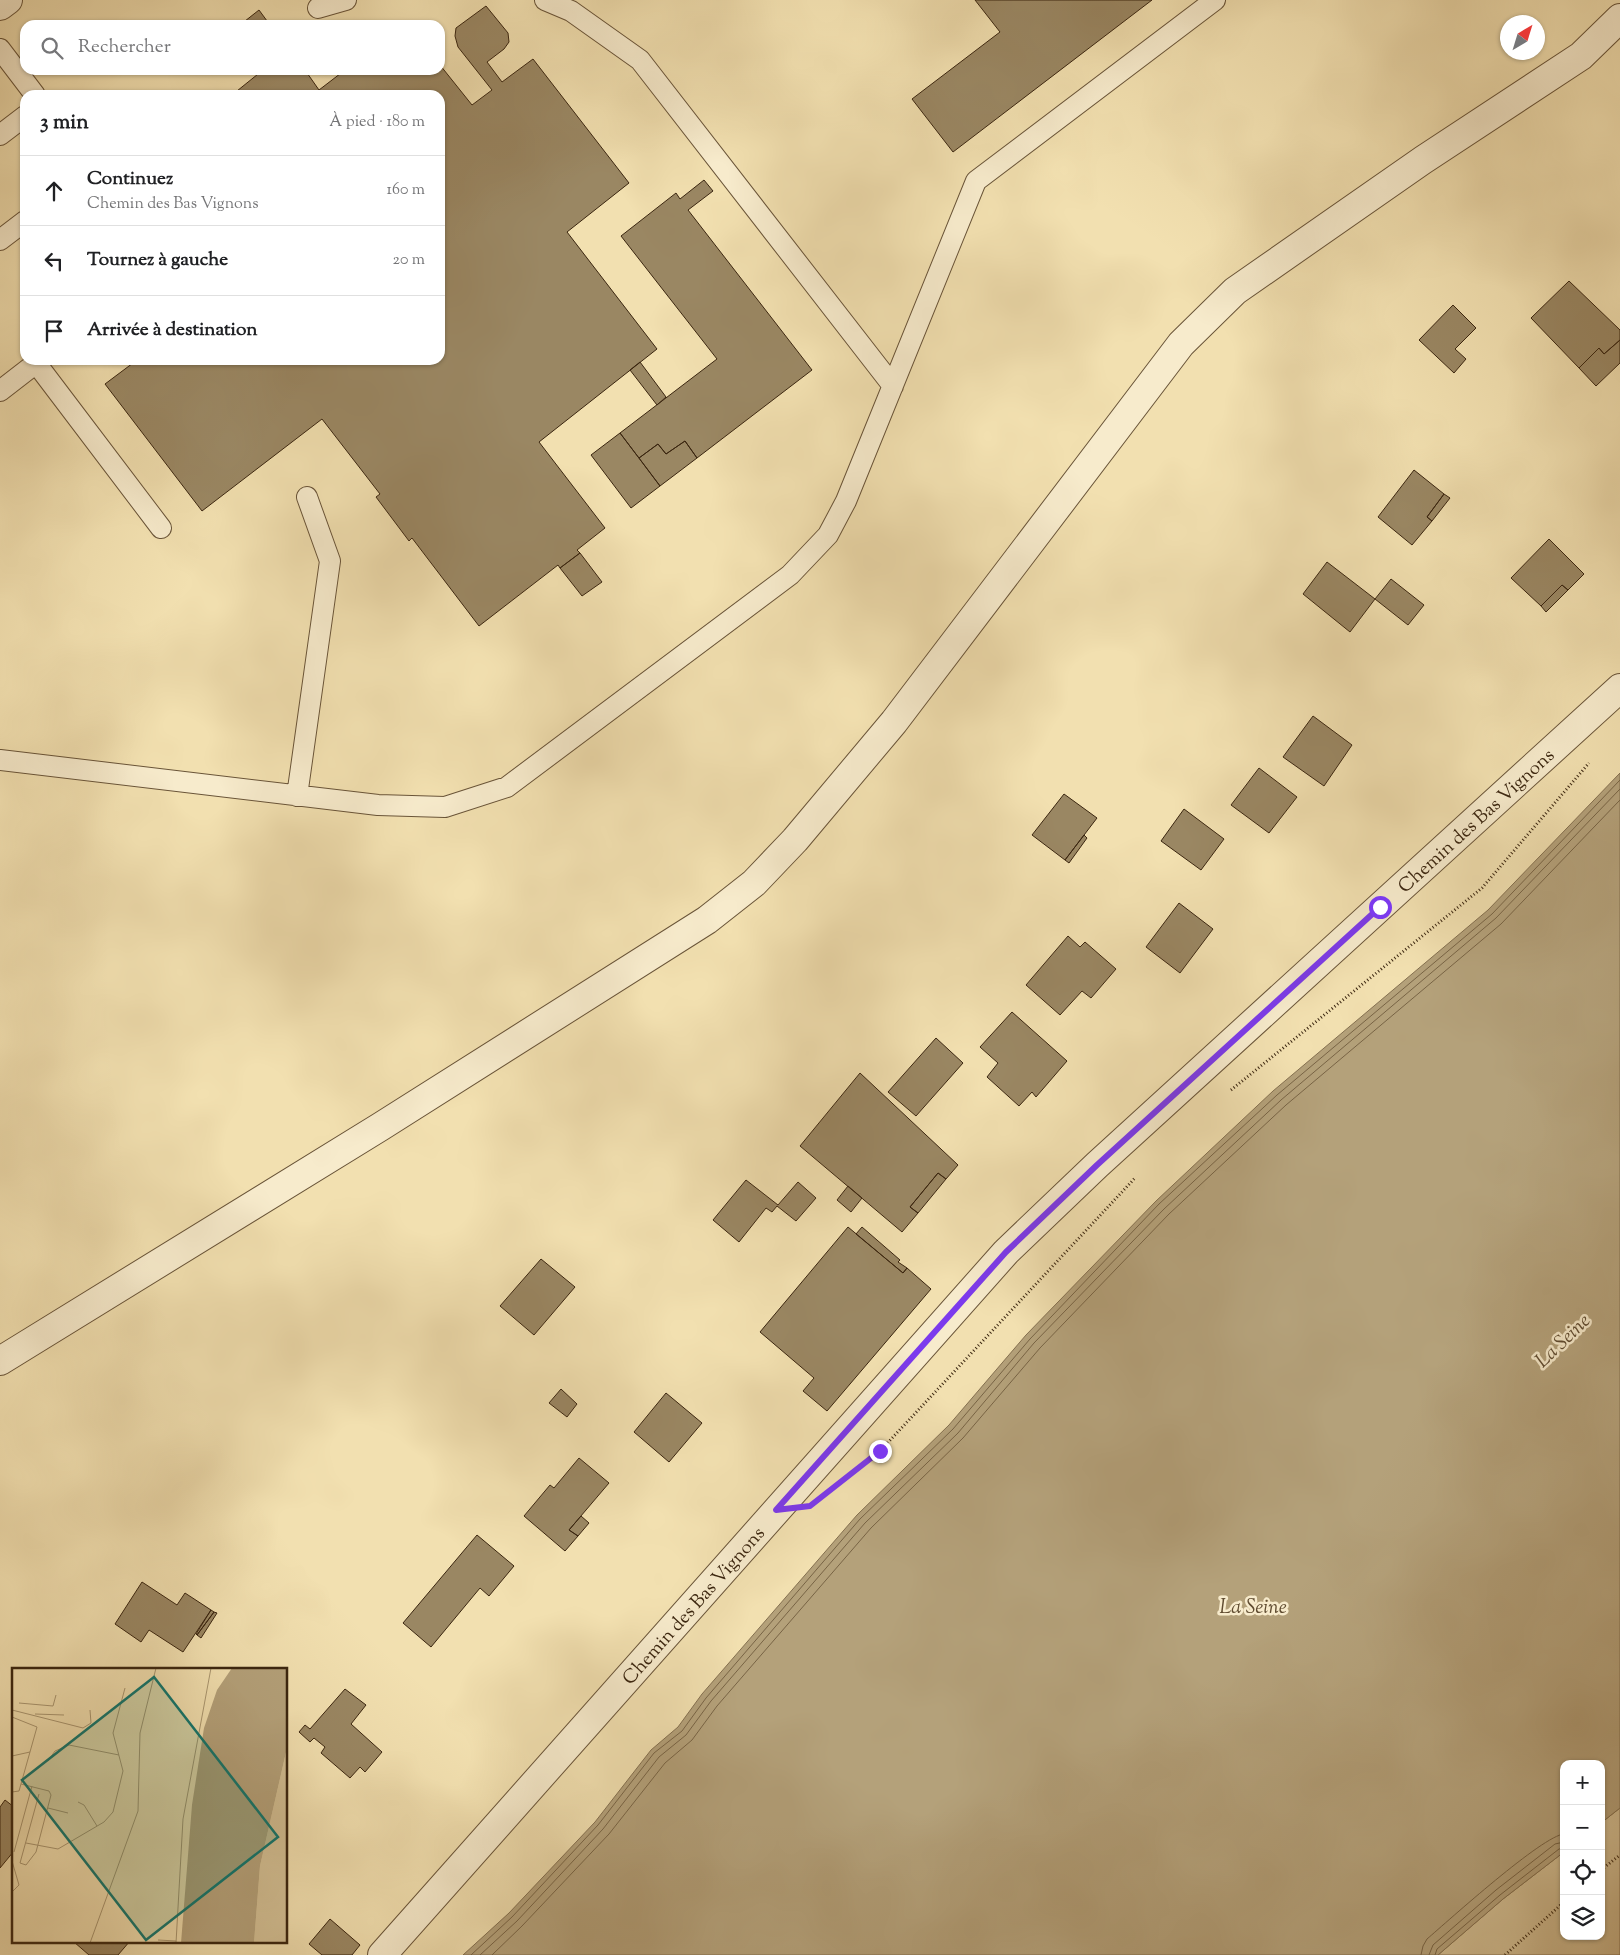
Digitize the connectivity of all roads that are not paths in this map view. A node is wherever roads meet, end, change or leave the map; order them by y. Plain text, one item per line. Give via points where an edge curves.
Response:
1 (8, 0) edge
2 (346, 0) edge
3 (545, 0) edge
4 (1214, 0) edge
5 (0, 6) edge
6 (318, 8) dead end
7 (1620, 18) edge
8 (0, 49) edge
9 (31, 90) edge
10 (20, 120) edge
11 (0, 135) edge
12 (20, 225) edge
13 (0, 240) edge
14 (34, 365) edge
15 (40, 365) edge
16 (893, 386) junction
17 (0, 391) edge
18 (307, 498) dead end
19 (161, 528) dead end
20 (1620, 688) edge
21 (0, 760) edge
22 (297, 796) junction
23 (0, 1361) edge
24 (382, 1955) edge

1 - 5 street
2 - 6 lane
3 - 16 lane via 571,11 640,60
4 - 16 lane via 976,181
7 - 23 street via 1581,56 1235,291 1181,344 894,722 795,840 754,883 707,920 380,1128
8 - 9 lane
10 - 11 lane
12 - 13 lane
14 - 17 lane
15 - 19 lane
16 - 22 lane via 846,501 828,534 790,575 507,787 445,807 378,805
18 - 22 lane via 330,561
20 - 24 street, Chemin des Bas Vignons via 1097,1165 1006,1252
21 - 22 lane

